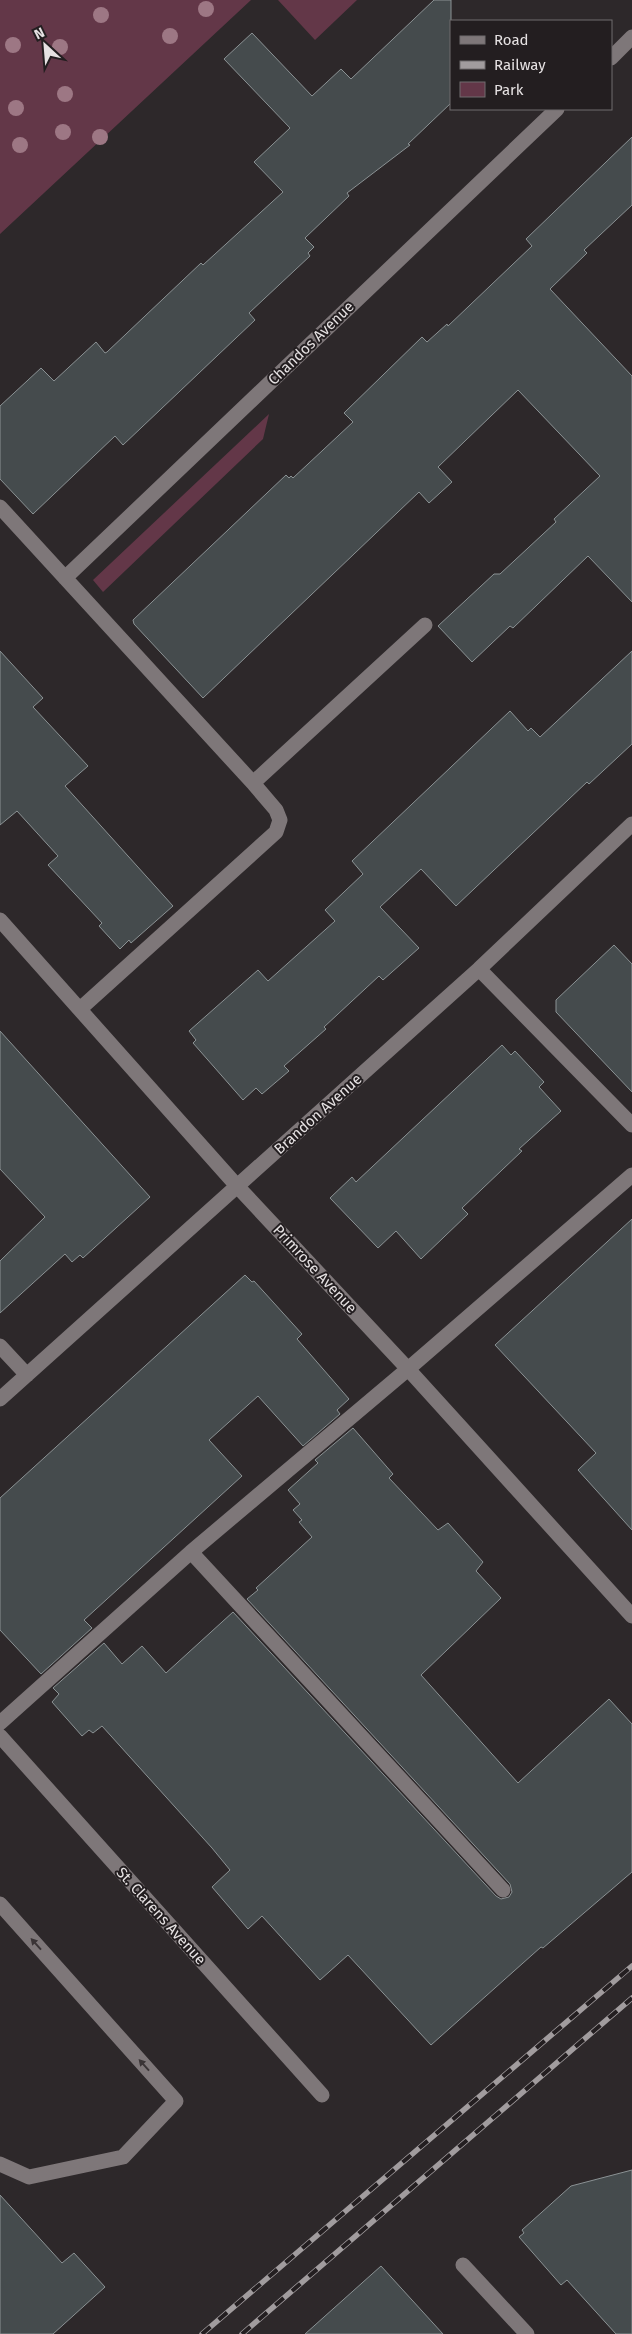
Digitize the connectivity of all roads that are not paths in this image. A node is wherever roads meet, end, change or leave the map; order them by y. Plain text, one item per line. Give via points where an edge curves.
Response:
1 (632, 37) edge
2 (612, 57) edge
3 (556, 110) edge
4 (0, 507) edge
5 (65, 578) junction
6 (425, 624) dead end
7 (253, 783) junction
8 (632, 824) edge
9 (0, 920) edge
10 (479, 969) junction
11 (80, 1009) junction
12 (632, 1125) edge
13 (632, 1175) edge
14 (237, 1186) junction
15 (0, 1346) edge
16 (408, 1369) junction
17 (26, 1376) junction
18 (0, 1400) edge
19 (191, 1552) junction
20 (632, 1616) edge
21 (0, 1723) edge
22 (0, 1736) edge
23 (503, 1890) dead end
24 (0, 1904) edge
25 (322, 2095) dead end
26 (0, 2164) edge
27 (463, 2264) dead end
28 (527, 2334) edge

1 - 2 street
3 - 5 street, Chandos Avenue
4 - 5 street
5 - 7 street
6 - 7 street
7 - 11 street via 276,810 280,820 276,832
8 - 10 street, Brandon Avenue
9 - 11 street, Primrose Avenue
10 - 12 street
10 - 14 street, Brandon Avenue
11 - 14 street, Primrose Avenue
13 - 16 street
14 - 16 street, Primrose Avenue
14 - 17 street, Brandon Avenue
15 - 17 street
16 - 19 street
16 - 20 street, Primrose Avenue
17 - 18 street, Brandon Avenue
19 - 21 street
19 - 23 street
22 - 25 street, St. Clarens Avenue
26 -> 24 street via 29,2177 123,2156 176,2102
27 - 28 street

